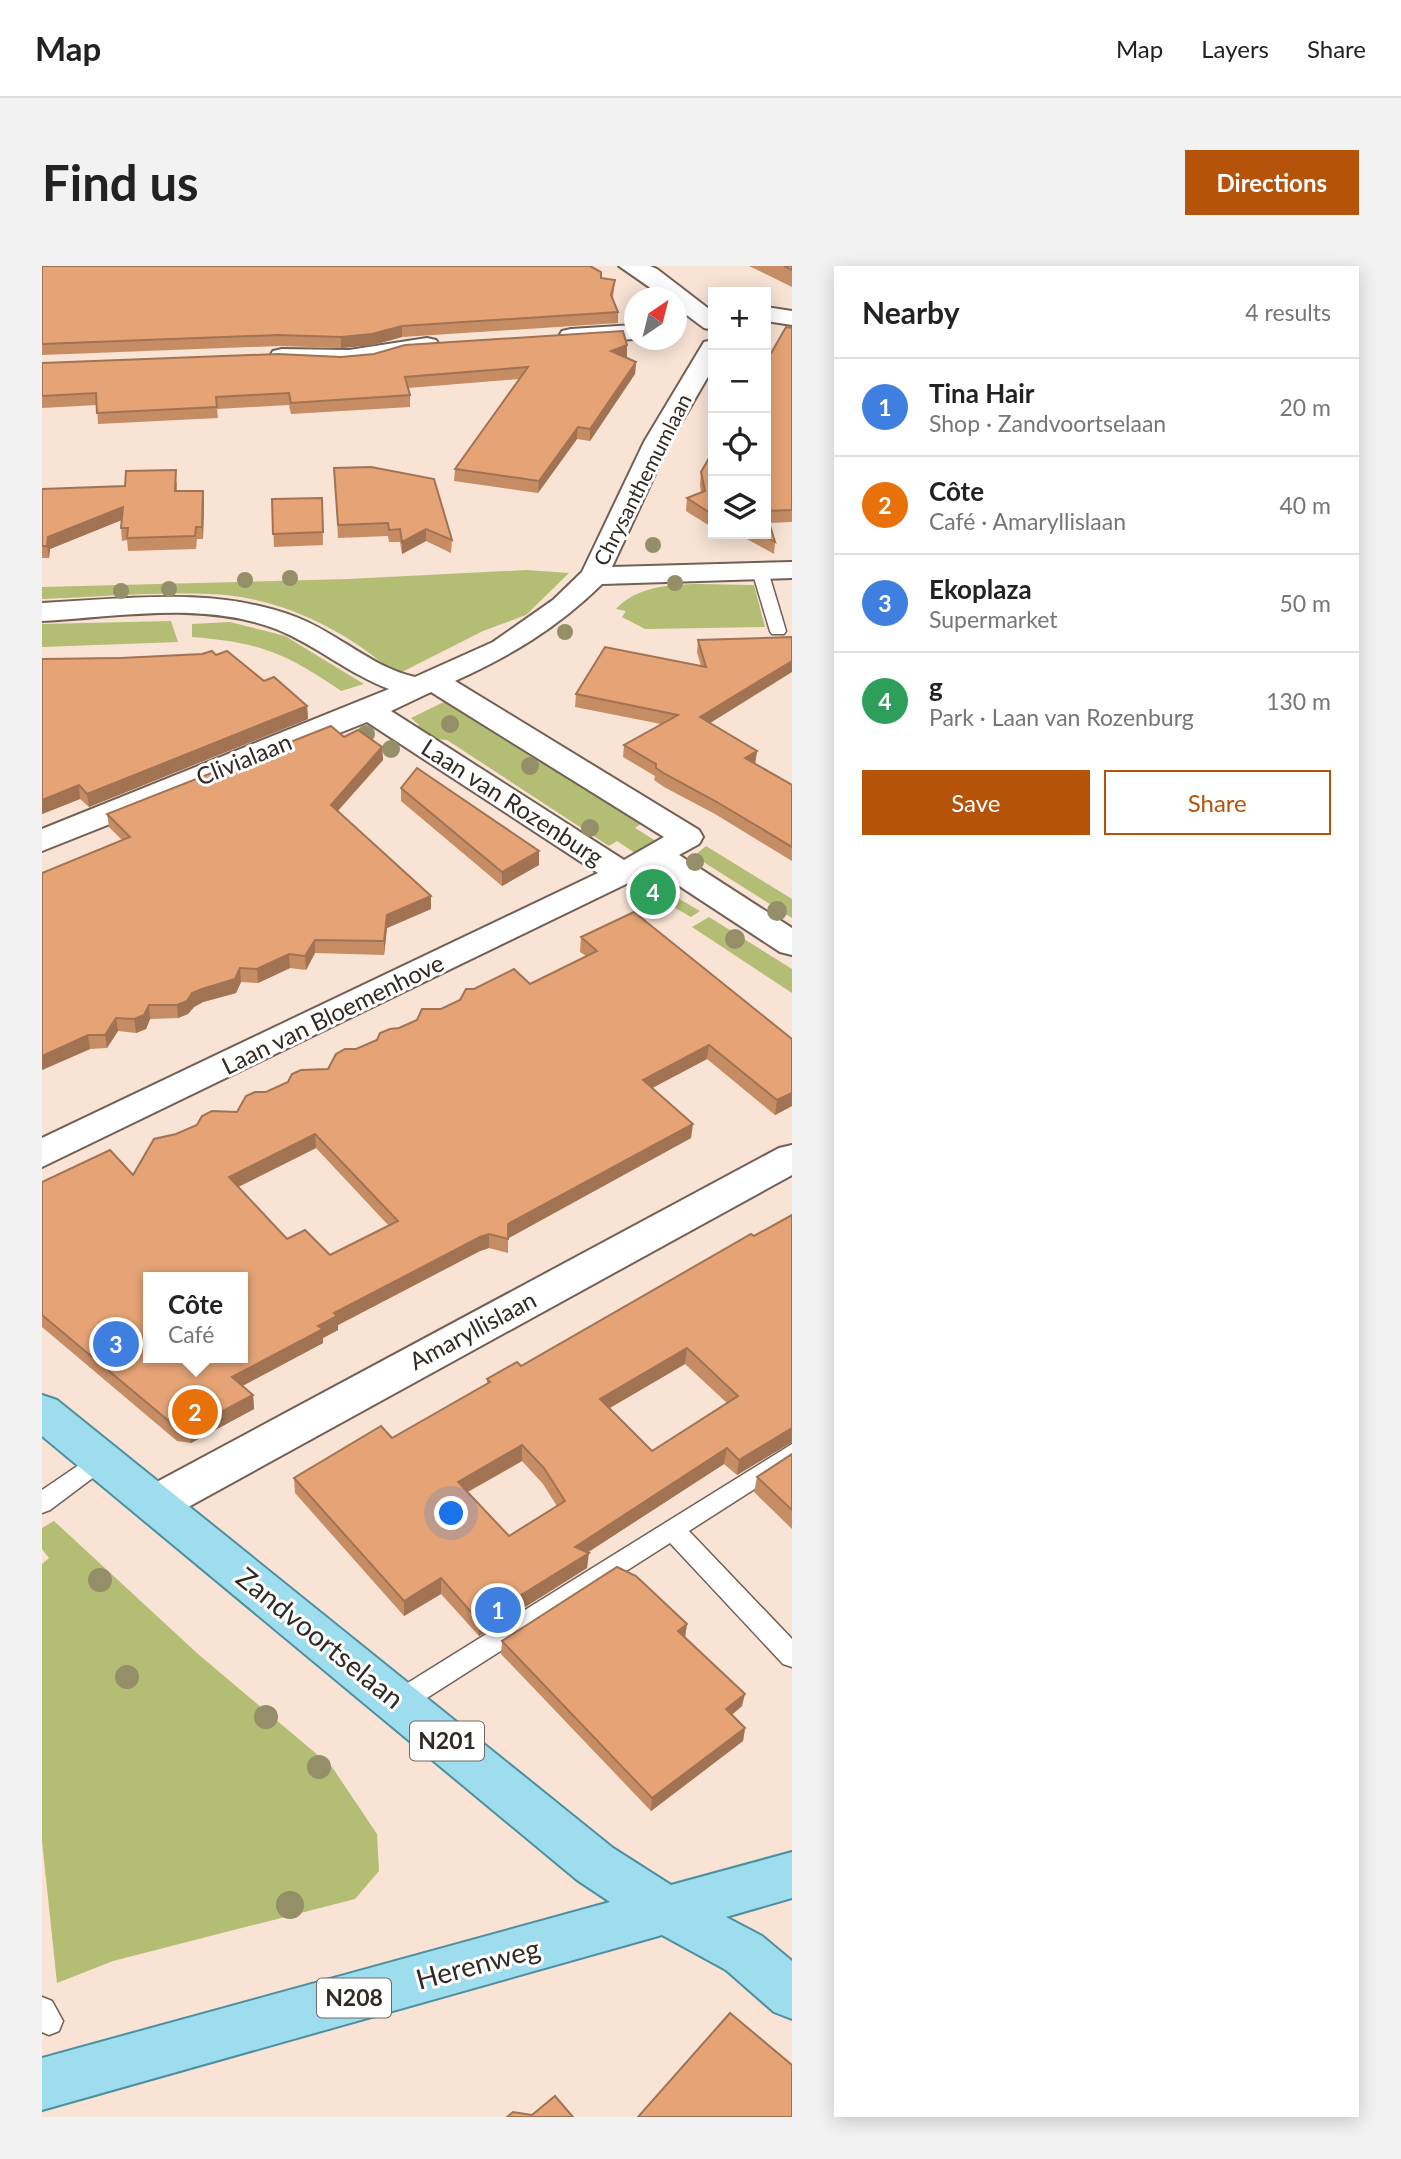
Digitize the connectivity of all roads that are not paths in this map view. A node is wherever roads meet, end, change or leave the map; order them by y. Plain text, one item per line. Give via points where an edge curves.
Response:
1 (632, 266) edge
2 (771, 315) edge
3 (708, 317) edge
4 (792, 318) edge
5 (708, 321) edge
6 (687, 326) edge
7 (624, 333) edge
8 (543, 338) edge
9 (451, 344) edge
10 (711, 350) edge
11 (251, 357) edge
12 (792, 570) edge
13 (760, 571) junction
14 (594, 576) junction
15 (42, 612) edge
16 (778, 631) dead end
17 (427, 684) junction
18 (369, 710) junction
19 (42, 841) edge
20 (657, 856) junction
21 (623, 874) junction
22 (792, 944) edge
23 (42, 1154) edge
24 (792, 1158) edge
25 (42, 1412) edge
26 (792, 1453) edge
27 (98, 1461) junction
28 (42, 1503) edge
29 (155, 1504) junction
30 (673, 1530) junction
31 (792, 1656) edge
32 (398, 1702) junction
33 (792, 1875) edge
34 (667, 1911) junction
35 (792, 1994) edge
36 (42, 2084) edge

1 - 3 street
2 - 4 street
5 - 6 street
7 - 8 street
9 - 11 street via 310,359
10 - 14 street, Chrysanthemumlaan via 657,442
12 - 13 street
13 - 14 street
13 - 16 lane
14 - 17 street, Clivialaan via 563,606 503,648
15 - 17 street via 229,608 287,623 394,683
17 - 18 street, Clivialaan
17 - 20 street, Laan van Rozenburg via 687,837
18 - 19 street, Clivialaan
18 - 21 street, Laan van Rozenburg
20 - 21 street, Laan van Rozenburg
20 - 22 street
21 - 23 street, Laan van Bloemenhove
24 - 29 street, Amaryllislaan
25 - 27 main road, Zandvoortselaan / N201
26 - 30 lane
27 - 28 lane
27 - 29 main road, Zandvoortselaan / N201
29 - 32 main road, Zandvoortselaan / N201
30 - 31 lane
30 - 32 lane
32 - 34 main road, Zandvoortselaan / N201 via 595,1864
33 - 34 main road, Herenweg / N208
34 - 35 main road, N201 via 744,1953
34 - 36 main road, Herenweg / N208

